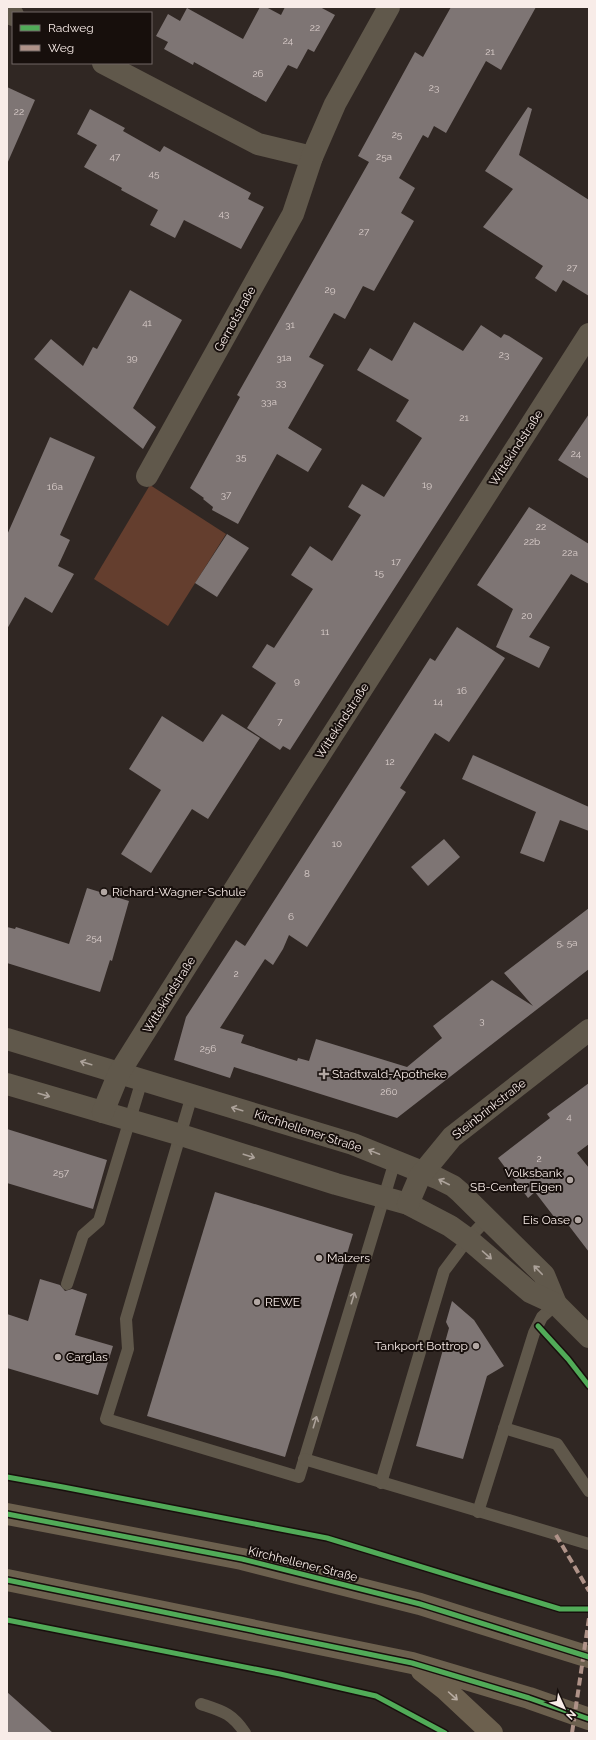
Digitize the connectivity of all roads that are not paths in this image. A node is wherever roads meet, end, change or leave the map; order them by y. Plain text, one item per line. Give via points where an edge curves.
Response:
1 (389, 7) edge
2 (105, 64) edge
3 (312, 157) junction
4 (589, 334) edge
5 (147, 476) dead end
6 (589, 1030) edge
7 (7, 1039) edge
8 (119, 1074) junction
9 (142, 1080) junction
10 (7, 1084) edge
11 (192, 1095) junction
12 (103, 1112) junction
13 (130, 1120) junction
14 (181, 1135) junction
15 (395, 1161) junction
16 (423, 1172) junction
17 (384, 1196) junction
18 (408, 1204) junction
19 (488, 1218) junction
20 (468, 1239) junction
21 (67, 1284) dead end
22 (556, 1304) junction
23 (589, 1337) edge
24 (504, 1428) junction
25 (304, 1459) junction
26 (381, 1482) junction
27 (589, 1491) edge
28 (478, 1512) junction
29 (7, 1514) edge
30 (589, 1544) edge
31 (7, 1580) edge
32 (589, 1657) edge
33 (412, 1663) junction
34 (201, 1704) dead end
35 (589, 1719) edge
36 (245, 1733) edge
37 (492, 1733) edge

1 - 3 street, Gernotstraße via 335,104
2 - 3 street via 258,144
3 - 5 street, Gernotstraße via 293,214
4 - 8 street, Wittekindstraße
6 - 16 street, Steinbrinkstraße via 452,1137
8 -> 7 street, Kirchhellener Straße
8 - 9 street, Kirchhellener Straße
8 - 12 street, Wittekindstraße
9 - 11 street, Kirchhellener Straße
9 - 13 lane
10 -> 12 street, Kirchhellener Straße
11 - 14 lane
15 -> 11 street, Kirchhellener Straße via 353,1144
12 - 13 street, Kirchhellener Straße
13 - 14 street, Kirchhellener Straße
13 - 21 lane via 99,1222 83,1235
14 -> 17 street, Kirchhellener Straße via 336,1184
14 - 25 lane via 126,1319 128,1349 106,1419 299,1477
15 - 16 street, Kirchhellener Straße
15 - 17 lane
16 - 18 street, Steinbrinkstraße
19 -> 16 street, Kirchhellener Straße via 453,1186
17 - 18 street, Kirchhellener Straße
25 -> 17 lane
18 - 20 street, Kirchhellener Straße via 450,1226
19 - 20 lane
22 -> 19 street, Kirchhellener Straße via 544,1275
20 -> 22 street, Kirchhellener Straße via 530,1292
20 - 26 lane via 444,1271
22 - 23 street, Kirchhellener Straße
22 - 24 lane via 542,1318 534,1333
24 - 27 lane via 557,1444
24 - 28 lane
25 - 26 lane
26 - 28 lane
28 - 30 lane
29 - 32 main road, Kirchhellener Straße via 242,1559 420,1604
31 - 33 main road
33 - 35 main road
33 -> 37 main road via 446,1690
34 - 36 lane via 224,1711 237,1721

